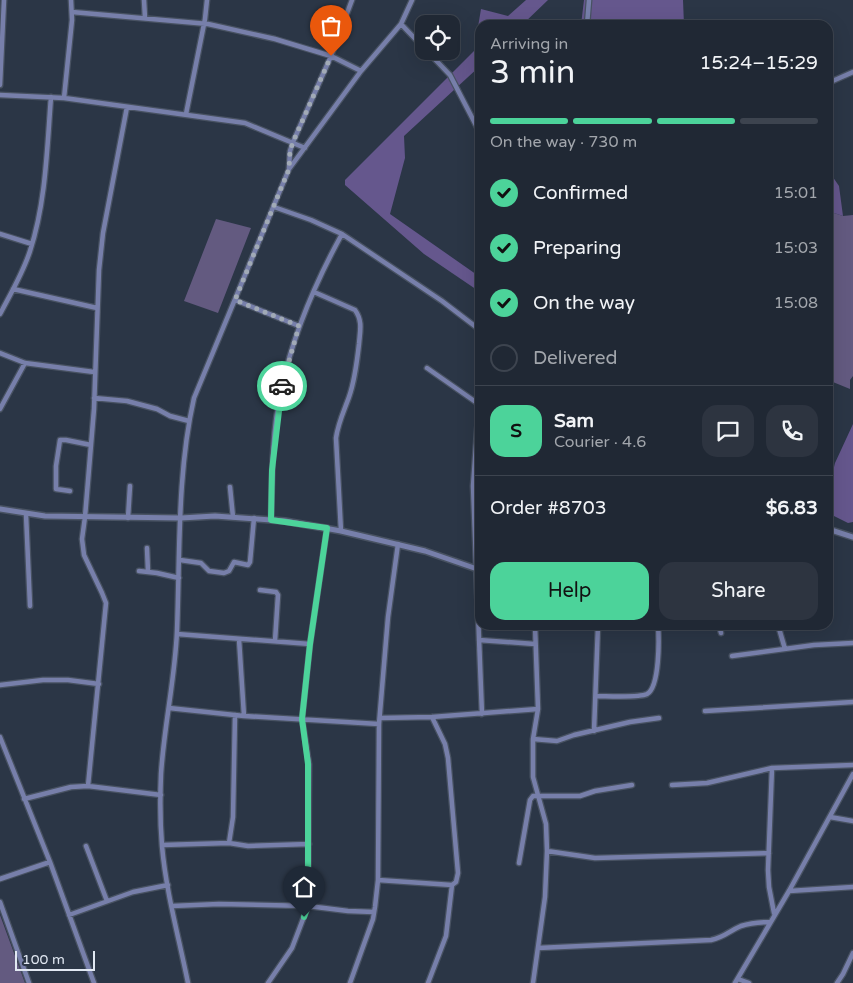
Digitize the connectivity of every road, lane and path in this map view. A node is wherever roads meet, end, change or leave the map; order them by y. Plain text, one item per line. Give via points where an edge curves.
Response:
1 (4, 0) edge
2 (72, 0) edge
3 (144, 0) edge
4 (207, 0) edge
5 (352, 0) edge
6 (412, 0) edge
7 (589, 0) edge
8 (72, 12) junction
9 (145, 18) junction
10 (587, 20) edge
11 (204, 24) junction
12 (401, 24) junction
13 (415, 39) edge
14 (331, 56) junction
15 (436, 60) edge
16 (361, 71) junction
17 (853, 72) edge
18 (833, 81) edge
19 (0, 85) edge
20 (0, 95) edge
21 (51, 97) junction
22 (64, 98) junction
23 (127, 107) junction
24 (186, 114) junction
25 (475, 123) edge
26 (293, 142) junction
27 (305, 148) junction
28 (289, 169) junction
29 (274, 207) junction
30 (0, 234) edge
31 (342, 234) junction
32 (32, 244) junction
33 (13, 289) junction
34 (314, 292) junction
35 (235, 300) junction
36 (97, 308) junction
37 (0, 314) edge
38 (299, 326) junction
39 (475, 326) edge
40 (0, 353) edge
41 (25, 363) junction
42 (427, 368) dead end
43 (94, 372) junction
44 (94, 398) junction
45 (475, 402) edge
46 (0, 409) edge
47 (189, 420) junction
48 (91, 444) junction
49 (475, 459) edge
50 (130, 486) dead end
51 (230, 487) dead end
52 (70, 491) dead end
53 (0, 509) edge
54 (26, 514) junction
55 (85, 517) junction
56 (232, 517) junction
57 (128, 518) junction
58 (181, 518) junction
59 (254, 518) junction
60 (475, 519) edge
61 (271, 520) junction
62 (327, 528) junction
63 (341, 531) junction
64 (833, 531) edge
65 (853, 537) edge
66 (398, 544) junction
67 (147, 548) dead end
68 (180, 560) junction
69 (475, 568) edge
70 (138, 571) dead end
71 (148, 572) junction
72 (179, 578) junction
73 (260, 590) dead end
74 (30, 606) dead end
75 (479, 630) edge
76 (535, 630) edge
77 (598, 630) edge
78 (658, 630) edge
79 (720, 630) edge
80 (779, 630) edge
81 (177, 634) junction
82 (720, 634) dead end
83 (239, 639) junction
84 (479, 640) junction
85 (275, 642) junction
86 (853, 643) edge
87 (310, 644) junction
88 (535, 644) junction
89 (785, 649) junction
90 (732, 656) dead end
91 (99, 684) junction
92 (0, 685) edge
93 (596, 696) junction
94 (853, 702) edge
95 (169, 708) junction
96 (538, 709) junction
97 (704, 711) dead end
98 (235, 714) junction
99 (482, 714) junction
100 (244, 716) junction
101 (432, 717) junction
102 (659, 718) dead end
103 (302, 719) junction
104 (379, 721) junction
105 (594, 731) junction
106 (0, 738) edge
107 (533, 739) junction
108 (853, 765) edge
109 (772, 768) junction
110 (853, 774) edge
111 (632, 785) dead end
112 (672, 785) dead end
113 (88, 786) junction
114 (161, 795) junction
115 (537, 795) junction
116 (24, 799) junction
117 (830, 817) junction
118 (853, 821) edge
119 (229, 844) junction
120 (309, 844) junction
121 (86, 846) dead end
122 (162, 846) junction
123 (547, 851) junction
124 (769, 853) junction
125 (50, 862) junction
126 (519, 863) dead end
127 (0, 879) edge
128 (378, 880) junction
129 (168, 885) junction
130 (452, 885) junction
131 (853, 887) edge
132 (789, 891) junction
133 (107, 901) junction
134 (0, 902) edge
135 (172, 906) junction
136 (308, 906) junction
137 (374, 912) junction
138 (774, 914) junction
139 (69, 915) junction
140 (770, 922) junction
141 (538, 948) junction
142 (853, 953) edge
143 (736, 981) edge
144 (30, 983) edge
145 (94, 983) edge
146 (188, 983) edge
147 (268, 983) edge
148 (350, 983) edge
149 (428, 983) edge
150 (533, 983) edge
151 (749, 983) edge
152 (832, 983) edge
153 (837, 983) edge

1 - 19 street
2 - 8 street
3 - 9 street
4 - 11 street
5 - 14 street
6 - 12 street
7 - 10 street
8 - 9 street
8 - 22 street
9 - 11 street
11 - 14 street via 275,39
11 - 24 street
12 - 13 street
12 - 16 street
14 - 16 street
14 - 26 street
15 - 25 street via 450,75
16 - 27 street
17 - 18 street
20 - 21 street
21 - 22 street
21 - 32 street via 45,172
22 - 23 street
23 - 24 street
23 - 36 street via 103,233
24 - 26 street via 245,123
26 - 27 street
26 - 28 street
27 - 28 street
28 - 29 street
29 - 31 street
29 - 35 street
30 - 32 street
31 - 34 street
31 - 39 street
32 - 33 street
33 - 36 street
33 - 37 street
34 - 38 street
34 - 63 street via 355,310 361,324 356,371 336,438
35 - 38 street
35 - 47 street via 194,398
36 - 43 street
38 - 61 street via 281,390 272,470
40 - 41 street
41 - 43 street
41 - 46 street
42 - 45 street
43 - 44 street
44 - 47 street via 127,401
44 - 48 street
47 - 58 street
48 - 52 street via 60,440 56,489
48 - 55 street
49 - 60 street
50 - 57 street
51 - 56 street
53 - 54 street
54 - 55 street
54 - 74 street
55 - 57 street
55 - 91 street via 82,551 106,603
56 - 58 street
56 - 59 street
57 - 58 street
58 - 68 street
59 - 61 street
59 - 68 street via 248,565 234,562 224,573 209,570 201,563
61 - 62 street
62 - 63 street
62 - 87 street
63 - 66 street
64 - 65 street
66 - 69 street
66 - 104 street
67 - 71 street
68 - 72 street
70 - 71 street
71 - 72 street
72 - 81 street
73 - 85 street via 278,595
75 - 84 street
76 - 88 street
77 - 93 street
78 - 93 street via 657,668 652,689 641,695
79 - 82 street
80 - 89 street
81 - 83 street
81 - 95 street
83 - 85 street
83 - 100 street
84 - 88 street
84 - 99 street
85 - 87 street
86 - 89 street
87 - 103 street
88 - 96 street
89 - 90 street
91 - 92 street via 43,680
91 - 113 street
93 - 105 street
94 - 97 street
95 - 98 street
95 - 114 street
96 - 99 street
96 - 107 street
98 - 100 street
98 - 119 street via 233,817
99 - 101 street
100 - 103 street
101 - 104 street
101 - 130 street via 448,758 458,873
102 - 105 street
103 - 104 street
103 - 120 street via 308,764
104 - 128 street
105 - 107 street via 557,741
106 - 116 street
107 - 115 street via 533,777
108 - 109 street
109 - 112 street via 707,783
109 - 124 street
110 - 117 street
111 - 115 street via 580,796
113 - 114 street
113 - 116 street
114 - 122 street
115 - 123 street via 546,824
115 - 126 street via 530,800
116 - 125 street
117 - 118 street
117 - 132 street
119 - 120 street
119 - 122 street
120 - 136 street
121 - 133 street
122 - 129 street
123 - 124 street via 595,858
123 - 141 street
124 - 138 street via 769,887
125 - 127 street
125 - 139 street
128 - 130 street
128 - 137 street
129 - 133 street via 150,887
129 - 135 street
130 - 149 street via 446,936
131 - 132 street
132 - 138 street
133 - 139 street
134 - 144 street
135 - 136 street
135 - 146 street
136 - 137 street
136 - 147 street via 292,948
137 - 148 street
138 - 140 street
139 - 145 street
140 - 141 street via 738,927 721,938 710,940
140 - 143 street
141 - 150 street
142 - 153 street
143 - 151 street
152 - 153 street

